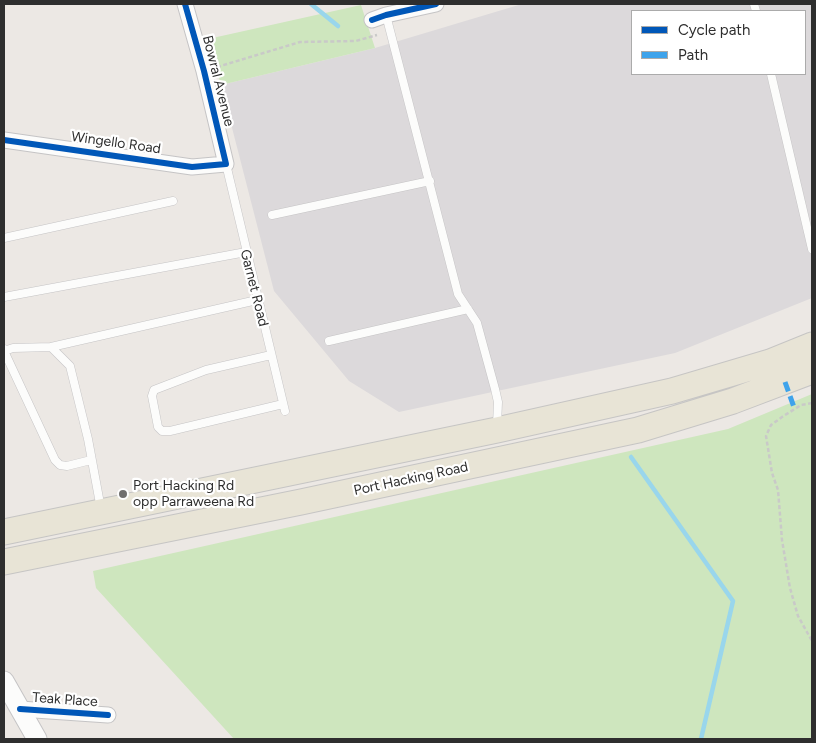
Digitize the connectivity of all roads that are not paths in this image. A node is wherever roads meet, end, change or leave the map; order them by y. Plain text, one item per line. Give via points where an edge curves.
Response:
1 (185, 4) edge
2 (436, 4) edge
3 (379, 17) joint
4 (771, 75) edge
5 (4, 140) edge
6 (226, 164) junction
7 (430, 180) junction
8 (173, 201) dead end
9 (272, 215) dead end
10 (4, 238) edge
11 (812, 249) edge
12 (246, 252) junction
13 (4, 297) edge
14 (257, 300) junction
15 (468, 309) junction
16 (330, 342) dead end
17 (812, 345) edge
18 (50, 347) junction
19 (4, 350) edge
20 (271, 355) junction
21 (812, 371) edge
22 (497, 430) junction
23 (91, 460) junction
24 (102, 513) junction
25 (4, 532) edge
26 (42, 554) junction
27 (4, 562) edge
28 (4, 575) edge
29 (4, 681) edge
30 (20, 709) junction
31 (108, 715) dead end
32 (37, 739) edge

1 - 6 street, Bowral Avenue
2 - 3 street
3 - 7 lane
4 - 11 lane
5 - 6 street, Wingello Road via 192,167
6 - 12 lane, Garnet Road
7 - 9 lane
7 - 15 lane via 458,294
8 - 10 lane
12 - 13 lane
12 - 14 lane, Garnet Road
14 - 18 lane
14 - 20 lane, Garnet Road
15 - 16 lane
15 - 22 lane via 477,323 495,389
17 - 22 main road via 770,362 672,391
18 - 19 lane
18 - 23 lane via 70,366
19 - 23 lane via 55,460 67,466
20 - 20 lane, Garnet Road via 284,407 170,431 162,431 158,427 152,396 154,390 206,370
21 - 26 main road, Port Hacking Road via 733,401 638,430
22 - 24 main road
23 - 24 lane
24 - 25 main road
26 - 27 main road, Port Hacking Road
26 - 28 street
29 - 30 street
30 - 31 street, Teak Place
30 - 32 street

